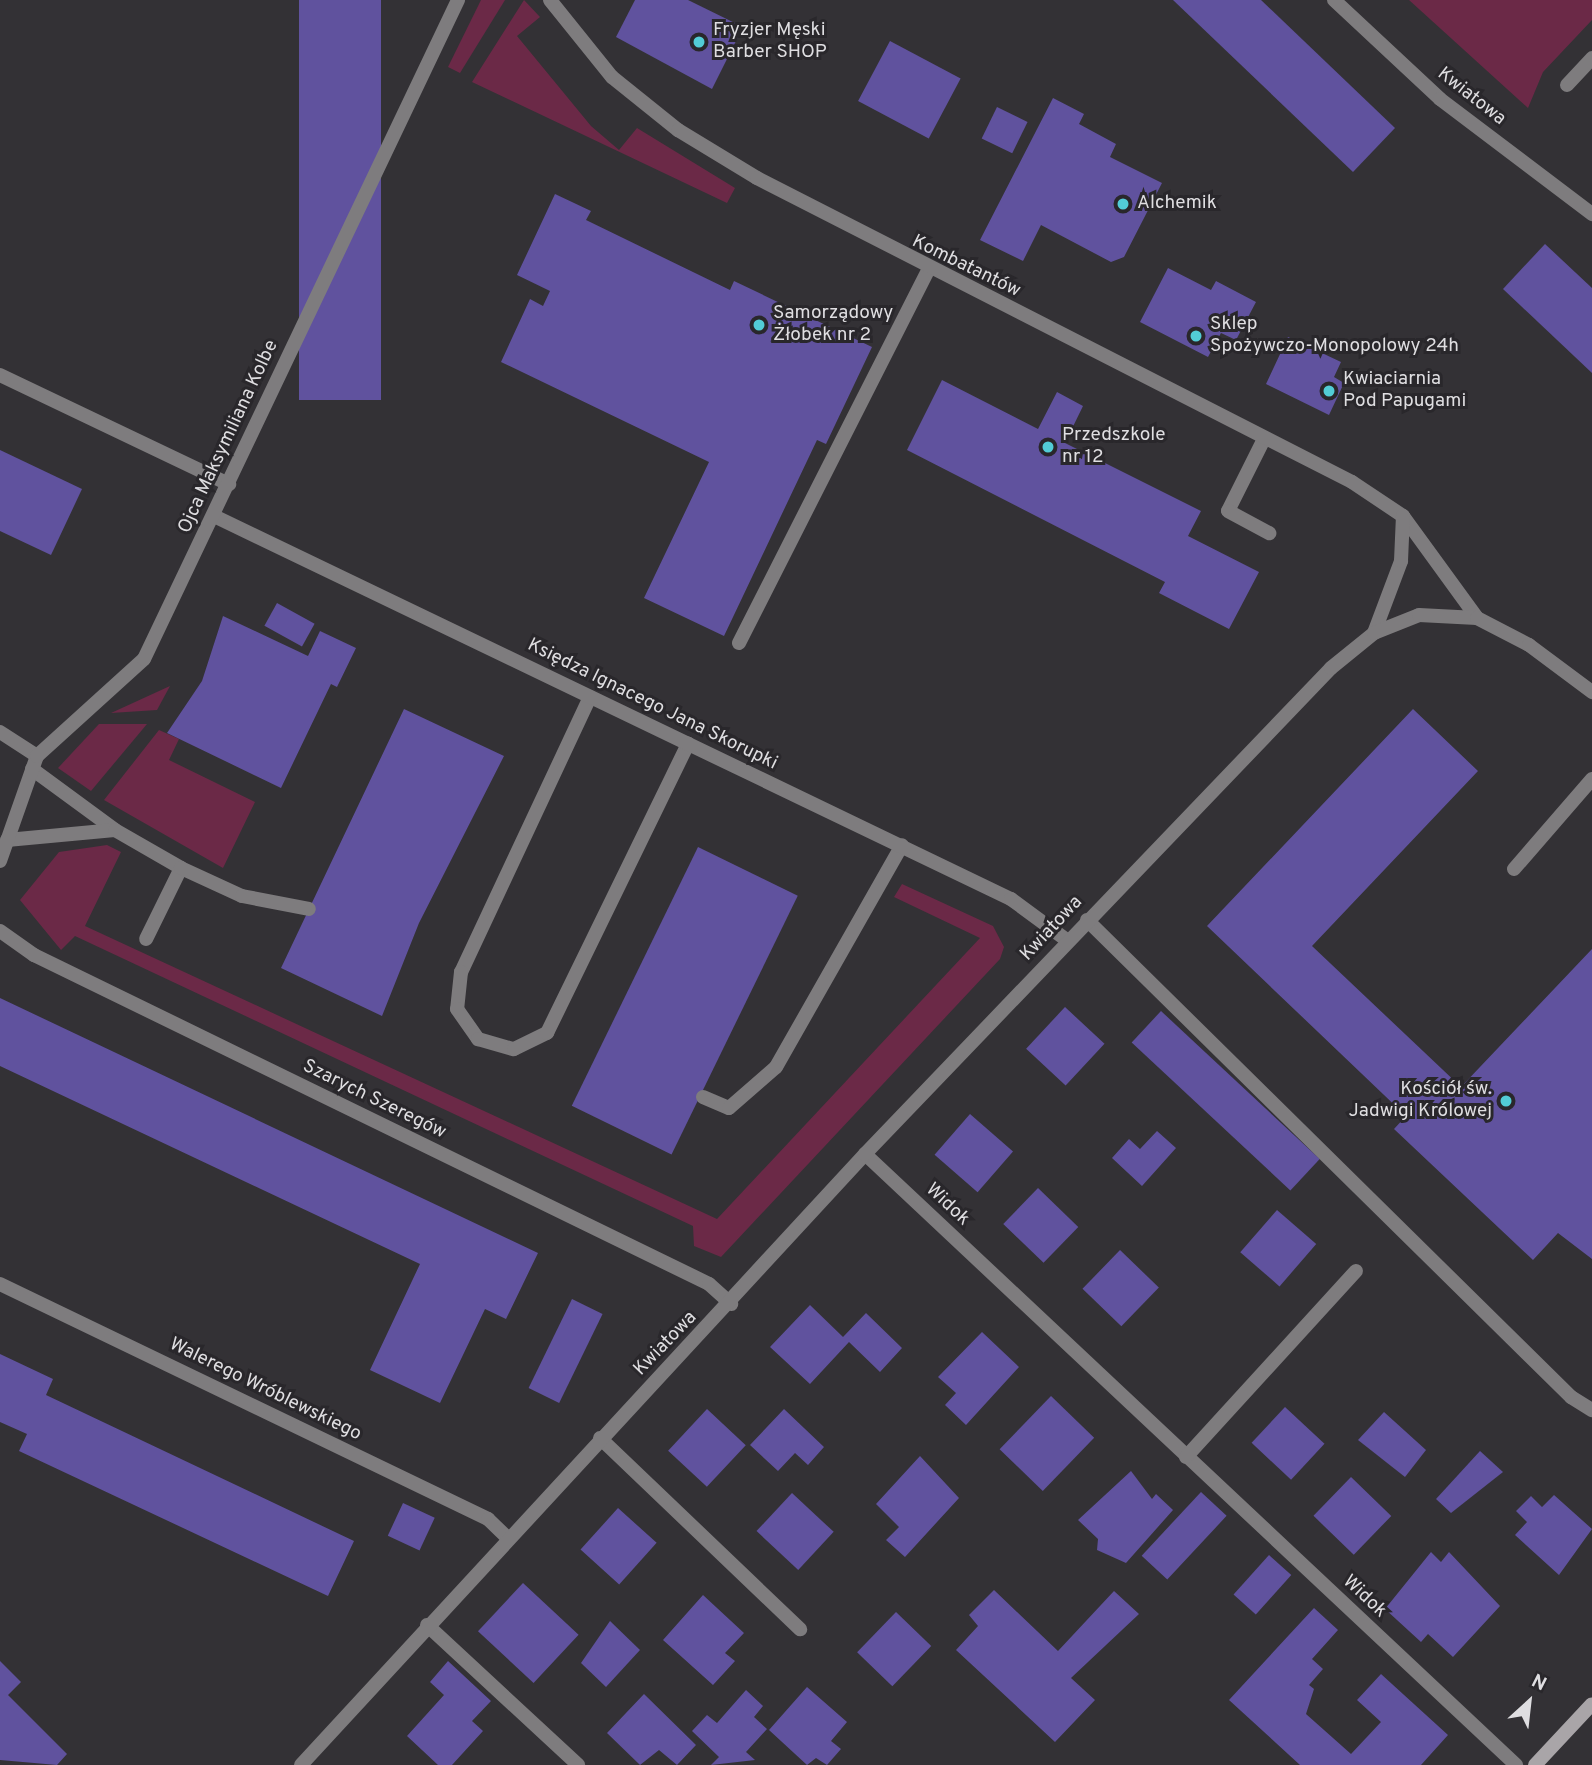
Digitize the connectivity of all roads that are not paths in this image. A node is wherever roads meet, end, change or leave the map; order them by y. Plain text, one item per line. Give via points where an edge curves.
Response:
1 (458, 0) edge
2 (550, 0) edge
3 (1334, 0) edge
4 (1592, 58) edge
5 (1567, 85) dead end
6 (1592, 214) edge
7 (928, 271) junction
8 (0, 375) edge
9 (1264, 439) junction
10 (229, 484) junction
11 (214, 516) junction
12 (1403, 516) junction
13 (1269, 533) dead end
14 (1477, 618) junction
15 (1374, 633) junction
16 (739, 643) dead end
17 (1592, 692) edge
18 (590, 698) junction
19 (0, 732) edge
20 (688, 744) junction
21 (35, 763) junction
22 (1592, 779) edge
23 (115, 830) junction
24 (7, 841) junction
25 (902, 845) junction
26 (0, 861) edge
27 (181, 868) junction
28 (1514, 869) dead end
29 (309, 909) dead end
30 (1087, 920) junction
31 (0, 930) edge
32 (146, 939) dead end
33 (1068, 941) junction
34 (703, 1097) dead end
35 (865, 1154) junction
36 (1356, 1270) dead end
37 (0, 1284) edge
38 (731, 1304) junction
39 (1592, 1410) edge
40 (600, 1438) junction
41 (1186, 1457) junction
42 (508, 1538) junction
43 (427, 1625) junction
44 (800, 1629) dead end
45 (1592, 1704) edge
46 (301, 1765) edge
47 (578, 1765) edge
48 (1516, 1765) edge
49 (1535, 1765) edge

1 - 10 street, Ojca Maksymiliana Kolbe
2 - 7 street, Kombatantów via 612,77 678,130 819,216
3 - 6 street, Kwiatowa via 1440,99
4 - 5 street
7 - 9 street, Kombatantów
7 - 16 street
8 - 10 street
9 - 12 street, Kombatantów via 1352,482
9 - 13 street via 1228,511
10 - 11 street, Ojca Maksymiliana Kolbe
11 - 18 street, Księdza Ignacego Jana Skorupki
11 - 21 street, Ojca Maksymiliana Kolbe via 144,659
12 - 14 street, Kombatantów
12 - 15 street via 1401,561
14 - 15 street, Kwiatowa via 1419,615
14 - 17 street, Kwiatowa via 1529,645
15 - 30 street, Kwiatowa via 1331,668
18 - 20 street, Księdza Ignacego Jana Skorupki
18 - 20 street via 461,972 457,1009 478,1039 514,1049 547,1033
19 - 21 street
20 - 25 street, Księdza Ignacego Jana Skorupki
21 - 23 street
21 - 24 street, Ojca Maksymiliana Kolbe
22 - 28 street
23 - 24 street
23 - 27 street
24 - 26 street, Ojca Maksymiliana Kolbe
25 - 33 street, Księdza Ignacego Jana Skorupki via 1011,899
25 - 34 street via 776,1067 729,1108
27 - 29 street via 242,896
27 - 32 street
30 - 33 street, Kwiatowa
30 - 39 street via 1571,1396
31 - 38 street, Szarych Szeregów via 34,956 709,1284
33 - 35 street, Kwiatowa
35 - 38 street, Kwiatowa
35 - 41 street, Widok
36 - 41 street
37 - 42 street, Walerego Wróblewskiego via 488,1519
38 - 40 street, Kwiatowa
40 - 42 street, Kwiatowa
40 - 44 street
41 - 48 street, Widok
42 - 43 street, Kwiatowa
43 - 46 street, Kwiatowa
43 - 47 street
45 - 49 main road

